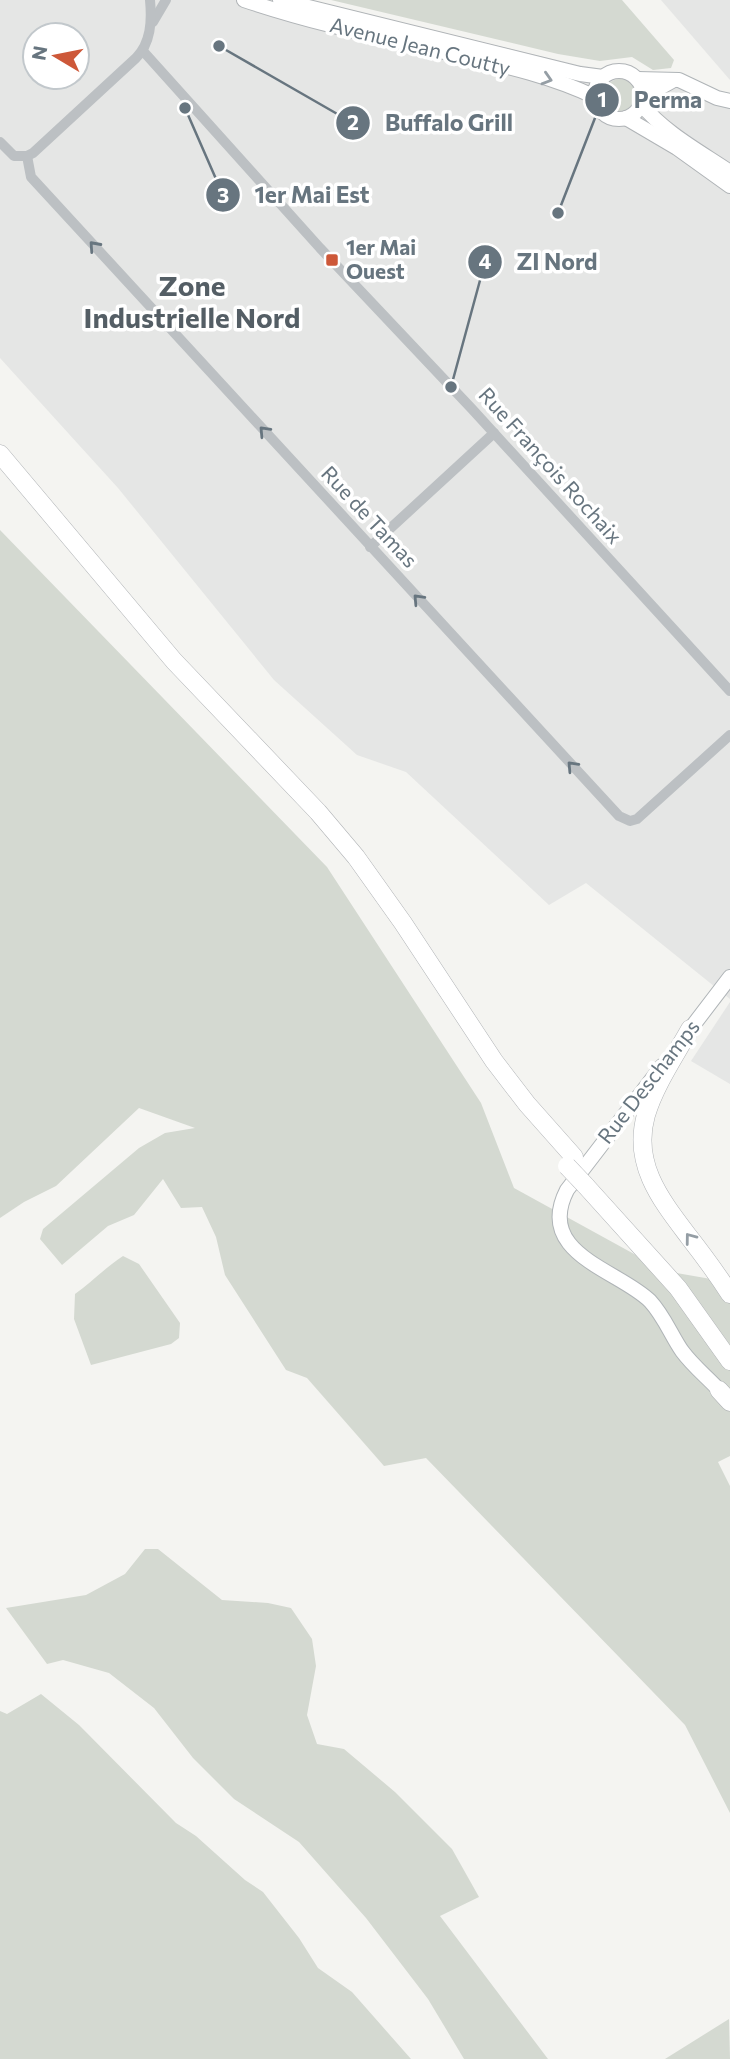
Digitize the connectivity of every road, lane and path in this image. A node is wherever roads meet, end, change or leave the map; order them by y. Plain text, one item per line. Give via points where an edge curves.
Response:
1 (150, 0) edge
2 (166, 0) edge
3 (244, 0) edge
4 (280, 0) edge
5 (151, 25) junction
6 (143, 51) junction
7 (603, 77) junction
8 (636, 79) junction
9 (674, 80) junction
10 (703, 92) junction
11 (730, 93) edge
12 (595, 97) junction
13 (642, 101) junction
14 (730, 101) edge
15 (626, 118) junction
16 (0, 142) edge
17 (27, 156) junction
18 (730, 172) edge
19 (730, 186) edge
20 (494, 433) junction
21 (0, 454) edge
22 (0, 471) edge
23 (370, 547) junction
24 (730, 691) edge
25 (730, 735) edge
26 (730, 977) edge
27 (690, 1028) junction
28 (571, 1162) junction
29 (589, 1181) junction
30 (730, 1294) edge
31 (730, 1340) edge
32 (730, 1361) edge
33 (725, 1396) edge

1 - 5 street
2 - 5 street
3 -> 12 main road, Avenue Jean Coutty via 499,65
4 - 7 main road, Avenue Jean Coutty
5 - 6 street
6 - 17 street
6 - 20 street, Rue François Rochaix
7 - 8 main road via 621,71
7 - 12 main road via 596,85
8 - 9 main road
8 - 13 main road
9 - 10 main road
9 - 13 main road
10 - 11 main road
10 - 14 main road
12 - 15 main road via 605,114
13 - 15 main road
13 - 18 main road via 655,121
15 - 19 main road
16 - 17 street via 14,156
23 -> 17 street, Rue de Tamas via 32,177
20 - 23 street
20 - 24 street, Rue François Rochaix
21 - 28 highway via 174,661 356,857 501,1071
22 - 28 highway via 167,671 330,844 384,914 494,1082
25 -> 23 street, Rue de Tamas via 637,819 619,816
26 - 27 main road, Rue Deschamps
30 -> 27 highway via 659,1197 643,1152 643,1127 651,1100
27 - 33 main road, Rue Deschamps via 567,1191 561,1220 575,1251 650,1301 690,1362
28 - 29 highway
29 - 31 highway via 691,1285
29 - 32 highway via 678,1288

